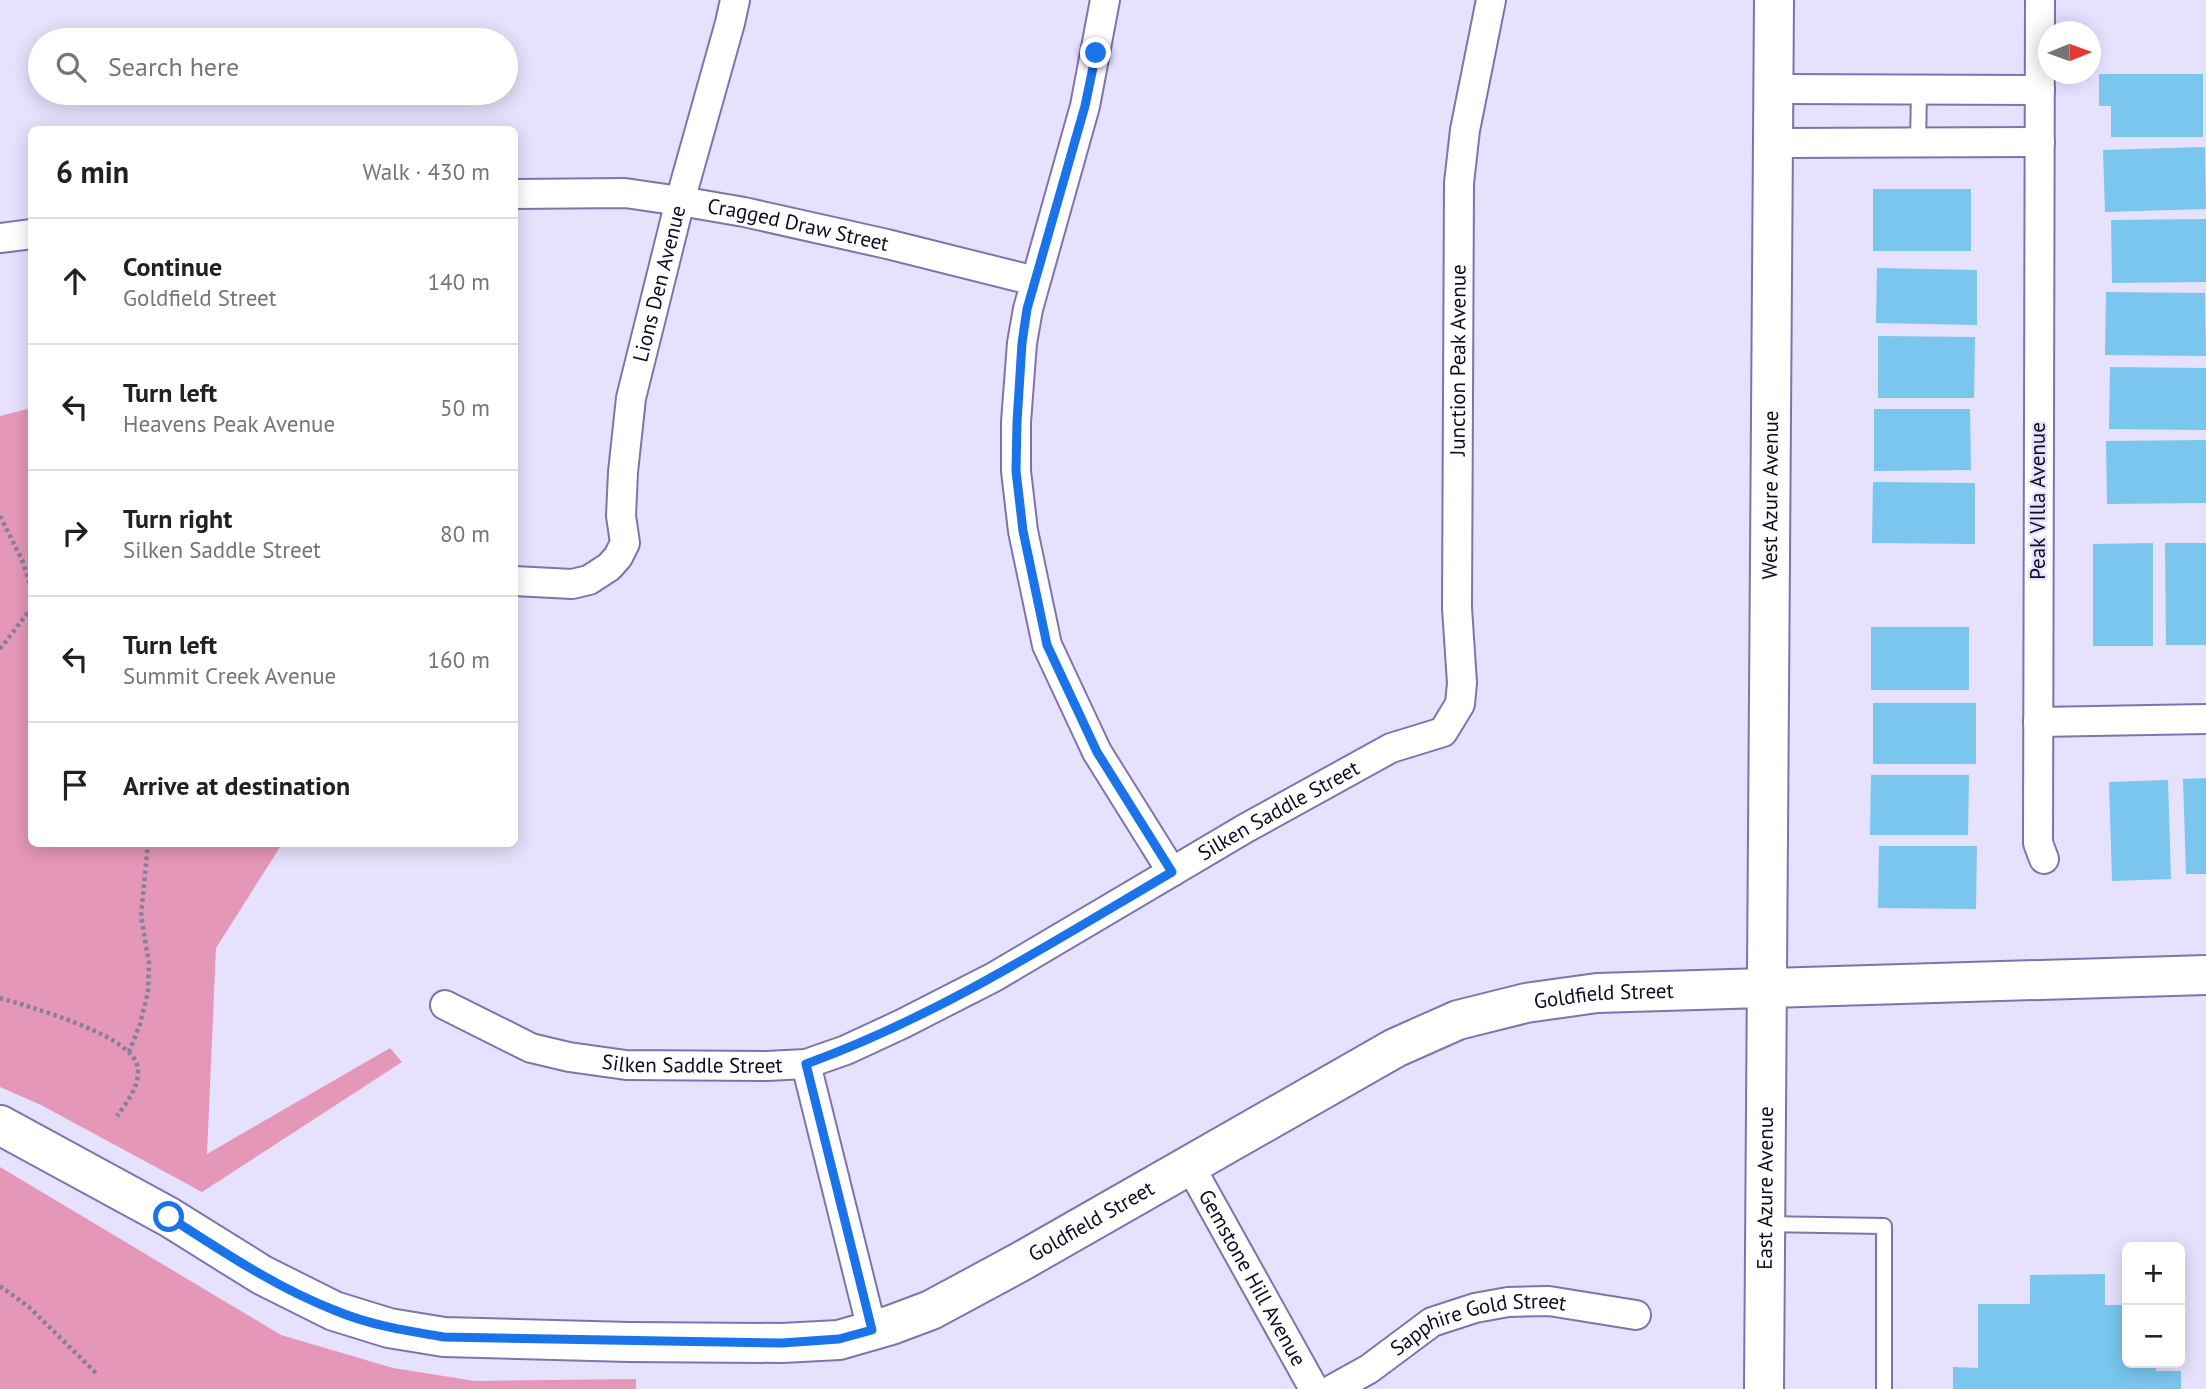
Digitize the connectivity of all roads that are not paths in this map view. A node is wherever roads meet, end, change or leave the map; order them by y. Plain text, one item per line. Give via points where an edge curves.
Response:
1 (735, 0) edge
2 (1105, 0) edge
3 (1491, 0) edge
4 (1774, 0) edge
5 (2040, 0) edge
6 (1774, 89) junction
7 (2040, 90) junction
8 (1919, 91) junction
9 (2040, 142) junction
10 (1774, 143) junction
11 (1918, 143) junction
12 (518, 194) edge
13 (680, 201) junction
14 (28, 234) edge
15 (0, 238) edge
16 (1035, 281) junction
17 (518, 581) edge
18 (2206, 719) edge
19 (1451, 720) joint
20 (2038, 722) junction
21 (2044, 859) dead end
22 (1172, 872) junction
23 (2206, 975) edge
24 (1766, 988) junction
25 (445, 1004) dead end
26 (806, 1064) junction
27 (0, 1125) edge
28 (1190, 1166) junction
29 (1765, 1224) junction
30 (1636, 1315) dead end
31 (872, 1330) junction
32 (1314, 1389) edge
33 (1333, 1389) edge
34 (1764, 1389) edge
35 (1884, 1389) edge

1 - 13 street, Lions Den Avenue
2 - 16 street via 1085,106
3 - 19 street, Junction Peak Avenue via 1459,183 1457,608 1461,683 1460,704
4 - 6 street, West Azure Avenue
5 - 7 street, Peak VIlla Avenue
6 - 8 street
6 - 10 street, West Azure Avenue
7 - 8 street
7 - 9 street, Peak VIlla Avenue
8 - 11 lane
9 - 11 street
9 - 20 street, Peak VIlla Avenue
10 - 11 street
10 - 24 street, West Azure Avenue
12 - 13 street, Cragged Draw Street via 625,193
13 - 16 street, Cragged Draw Street via 887,244
13 - 17 street, Lions Den Avenue via 631,398 622,483 625,543 609,567 589,580 572,584
14 - 15 street
16 - 22 street via 1022,343 1016,459 1035,595 1047,645 1097,752
18 - 20 street
19 - 22 street, Silken Saddle Street via 1443,732 1391,748
20 - 21 street, Peak VIlla Avenue via 2038,843
22 - 26 street, Silken Saddle Street via 994,977 846,1050
23 - 24 street, Goldfield Street
24 - 28 street, Goldfield Street via 1597,993 1525,1003 1458,1020 1395,1048
24 - 29 street, East Azure Avenue
25 - 26 street, Silken Saddle Street via 531,1048 569,1057 626,1065
26 - 31 street
27 - 31 street, Goldfield Street via 169,1217 262,1275 334,1311 389,1328 444,1337 782,1343 839,1339
28 - 31 street, Goldfield Street via 931,1310
28 - 32 street, Gemstone Hill Avenue
29 - 34 street, East Azure Avenue
29 - 35 lane via 1884,1226
30 - 33 street, Sapphire Gold Street via 1549,1301 1475,1308 1432,1322 1369,1369

